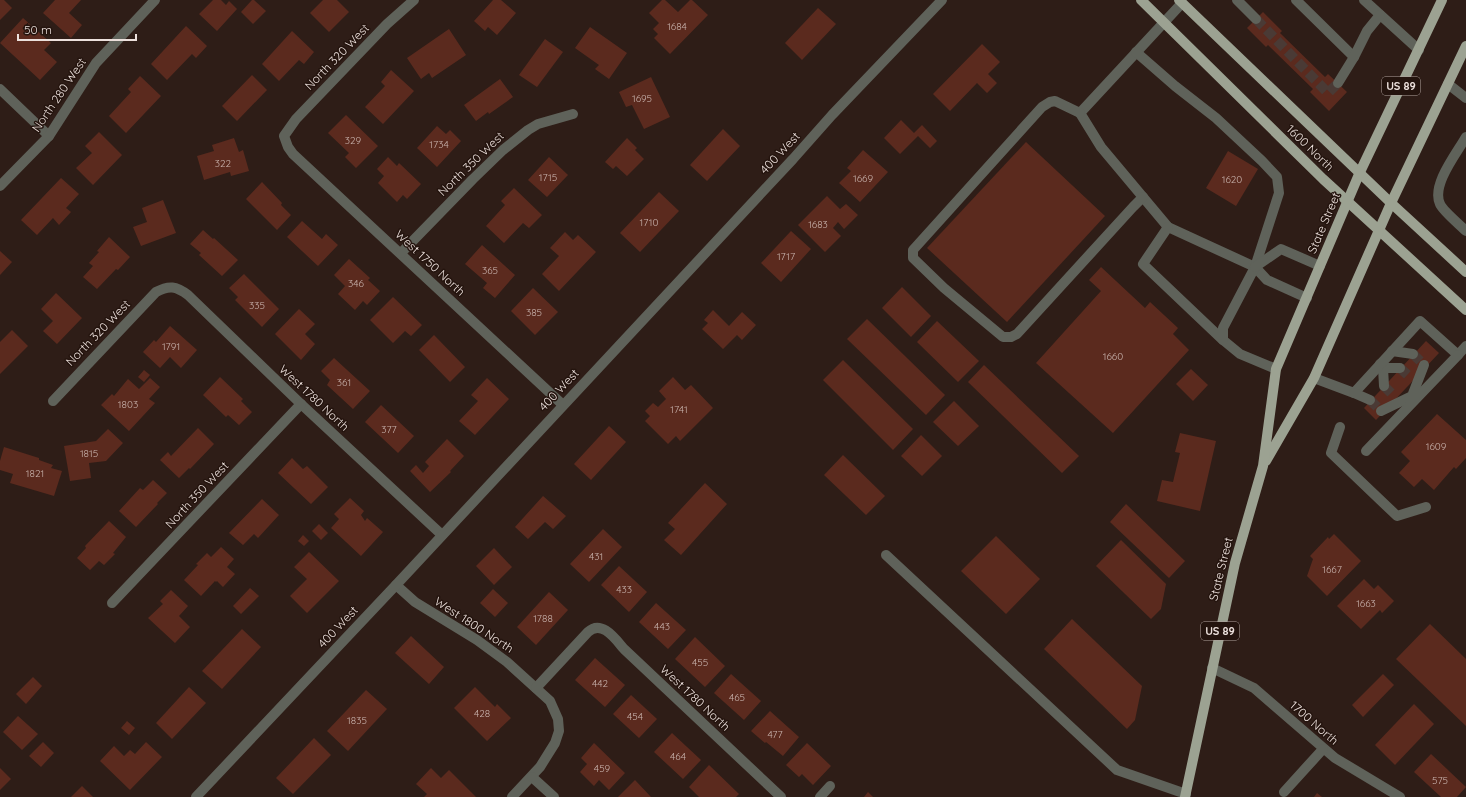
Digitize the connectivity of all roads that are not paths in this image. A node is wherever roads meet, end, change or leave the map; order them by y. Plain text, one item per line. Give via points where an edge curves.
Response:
1 (155, 0) edge
2 (414, 0) edge
3 (942, 0) edge
4 (1141, 0) edge
5 (1237, 0) edge
6 (1296, 0) edge
7 (1364, 0) edge
8 (1442, 0) edge
9 (1181, 1) edge
10 (1380, 15) junction
11 (1256, 19) tunnel mouth
12 (1163, 22) junction
13 (1466, 46) edge
14 (1418, 50) junction
15 (1136, 52) junction
16 (1354, 57) junction
17 (1338, 83) tunnel mouth
18 (1448, 84) junction
19 (0, 89) edge
20 (1466, 98) edge
21 (1080, 113) junction
22 (573, 114) dead end
23 (49, 136) junction
24 (284, 136) joint
25 (1465, 141) edge
26 (1360, 172) junction
27 (0, 186) edge
28 (1143, 197) junction
29 (1348, 201) junction
30 (1391, 203) junction
31 (1168, 227) junction
32 (1379, 230) junction
33 (1466, 231) edge
34 (401, 254) junction
35 (1320, 266) junction
36 (1255, 267) junction
37 (1466, 272) edge
38 (166, 287) joint
39 (1307, 298) junction
40 (1466, 310) edge
41 (1223, 340) junction
42 (1466, 346) edge
43 (1392, 351) junction
44 (1413, 354) tunnel mouth
45 (1458, 355) junction
46 (1424, 365) dead end
47 (1382, 366) junction
48 (1400, 368) tunnel mouth
49 (1276, 369) junction
50 (1314, 378) junction
51 (1411, 378) tunnel mouth
52 (1384, 386) tunnel mouth
53 (1354, 393) junction
54 (1394, 396) tunnel mouth
55 (1414, 398) junction
56 (1370, 400) tunnel mouth
57 (52, 401) dead end
58 (301, 404) junction
59 (563, 405) junction
60 (1381, 411) dead end
61 (1340, 427) dead end
62 (1366, 451) dead end
63 (1263, 466) junction
64 (1426, 507) dead end
65 (442, 535) junction
66 (886, 555) dead end
67 (396, 585) junction
68 (112, 603) dead end
69 (1212, 668) junction
70 (536, 688) junction
71 (1323, 749) junction
72 (532, 777) junction
73 (830, 786) dead end
74 (1284, 792) dead end
75 (1185, 796) edge
76 (196, 797) edge
77 (512, 797) edge
78 (554, 797) edge
79 (781, 797) edge
80 (820, 797) edge
81 (1400, 797) edge

1 - 23 street, North 280 West via 96,63
2 - 24 street, North 320 West via 387,24 296,119
3 - 59 street, 400 West
4 - 12 main road, 1600 North
5 - 11 street
6 - 16 street
7 - 10 street
8 - 14 main road, State Street / US 89
9 - 12 street
9 - 26 main road, 1600 North
10 - 14 street
10 - 16 street via 1367,31
12 - 15 street
12 - 29 main road, 1600 North
13 - 18 main road, State Street / US 89
14 - 26 main road, State Street / US 89
15 - 21 street
15 - 36 street via 1216,118 1277,177 1278,193
16 - 17 street
18 - 20 street
18 - 30 main road, State Street / US 89
19 - 23 street
21 - 28 street via 1101,147
21 - 28 street via 1055,101 1042,107 913,250 913,258 944,288 1003,337 1011,337 1017,334
22 - 34 street, North 350 West via 538,124 500,152
23 - 27 street, North 280 West
24 - 34 street, West 1750 North via 293,154
25 - 33 street via 1442,178 1437,194 1440,205
26 - 29 main road, State Street / US 89
26 - 30 main road, 1600 North
28 - 31 street
29 - 32 main road, 1600 North
29 - 35 main road, State Street / US 89
30 - 32 main road, State Street / US 89
30 - 37 main road, 1600 North
31 - 36 street
31 - 41 street via 1143,264
32 - 40 main road, 1600 North
32 - 50 main road, State Street / US 89
34 - 59 street, West 1750 North
35 - 36 street via 1281,249
35 - 39 main road, State Street / US 89
36 - 39 street via 1267,280
36 - 41 street via 1223,328
38 - 57 street, North 320 West via 156,292
38 - 58 street, West 1780 North via 179,289 188,295
39 - 49 main road, State Street / US 89
41 - 49 street via 1240,354
42 - 45 street
43 - 44 street
43 - 45 street via 1420,321
43 - 47 street
45 - 55 street
46 - 55 street
47 - 48 street
47 - 52 street
47 - 53 street
49 - 63 main road, State Street / US 89
50 - 53 street
50 - 63 main road, State Street / US 89
51 - 55 street
53 - 56 street
54 - 55 street
55 - 60 street
55 - 62 street
58 - 65 street, West 1780 North
58 - 68 street, North 350 West
59 - 65 street, 400 West
61 - 64 street via 1331,453 1397,516
63 - 69 main road, State Street / US 89 via 1235,563
65 - 67 street, 400 West
66 - 75 street via 1117,770
67 - 70 street, West 1800 North via 415,602 477,640 507,662
67 - 76 street, 400 West
69 - 71 street, 1700 North via 1254,688
69 - 75 main road, State Street / US 89
70 - 72 street, West 1800 North via 550,701 558,719 559,731 551,752
70 - 79 street, West 1780 North via 588,632 595,627 602,628
71 - 74 street
71 - 81 street, 1700 North
72 - 77 street
72 - 78 street
73 - 80 street

